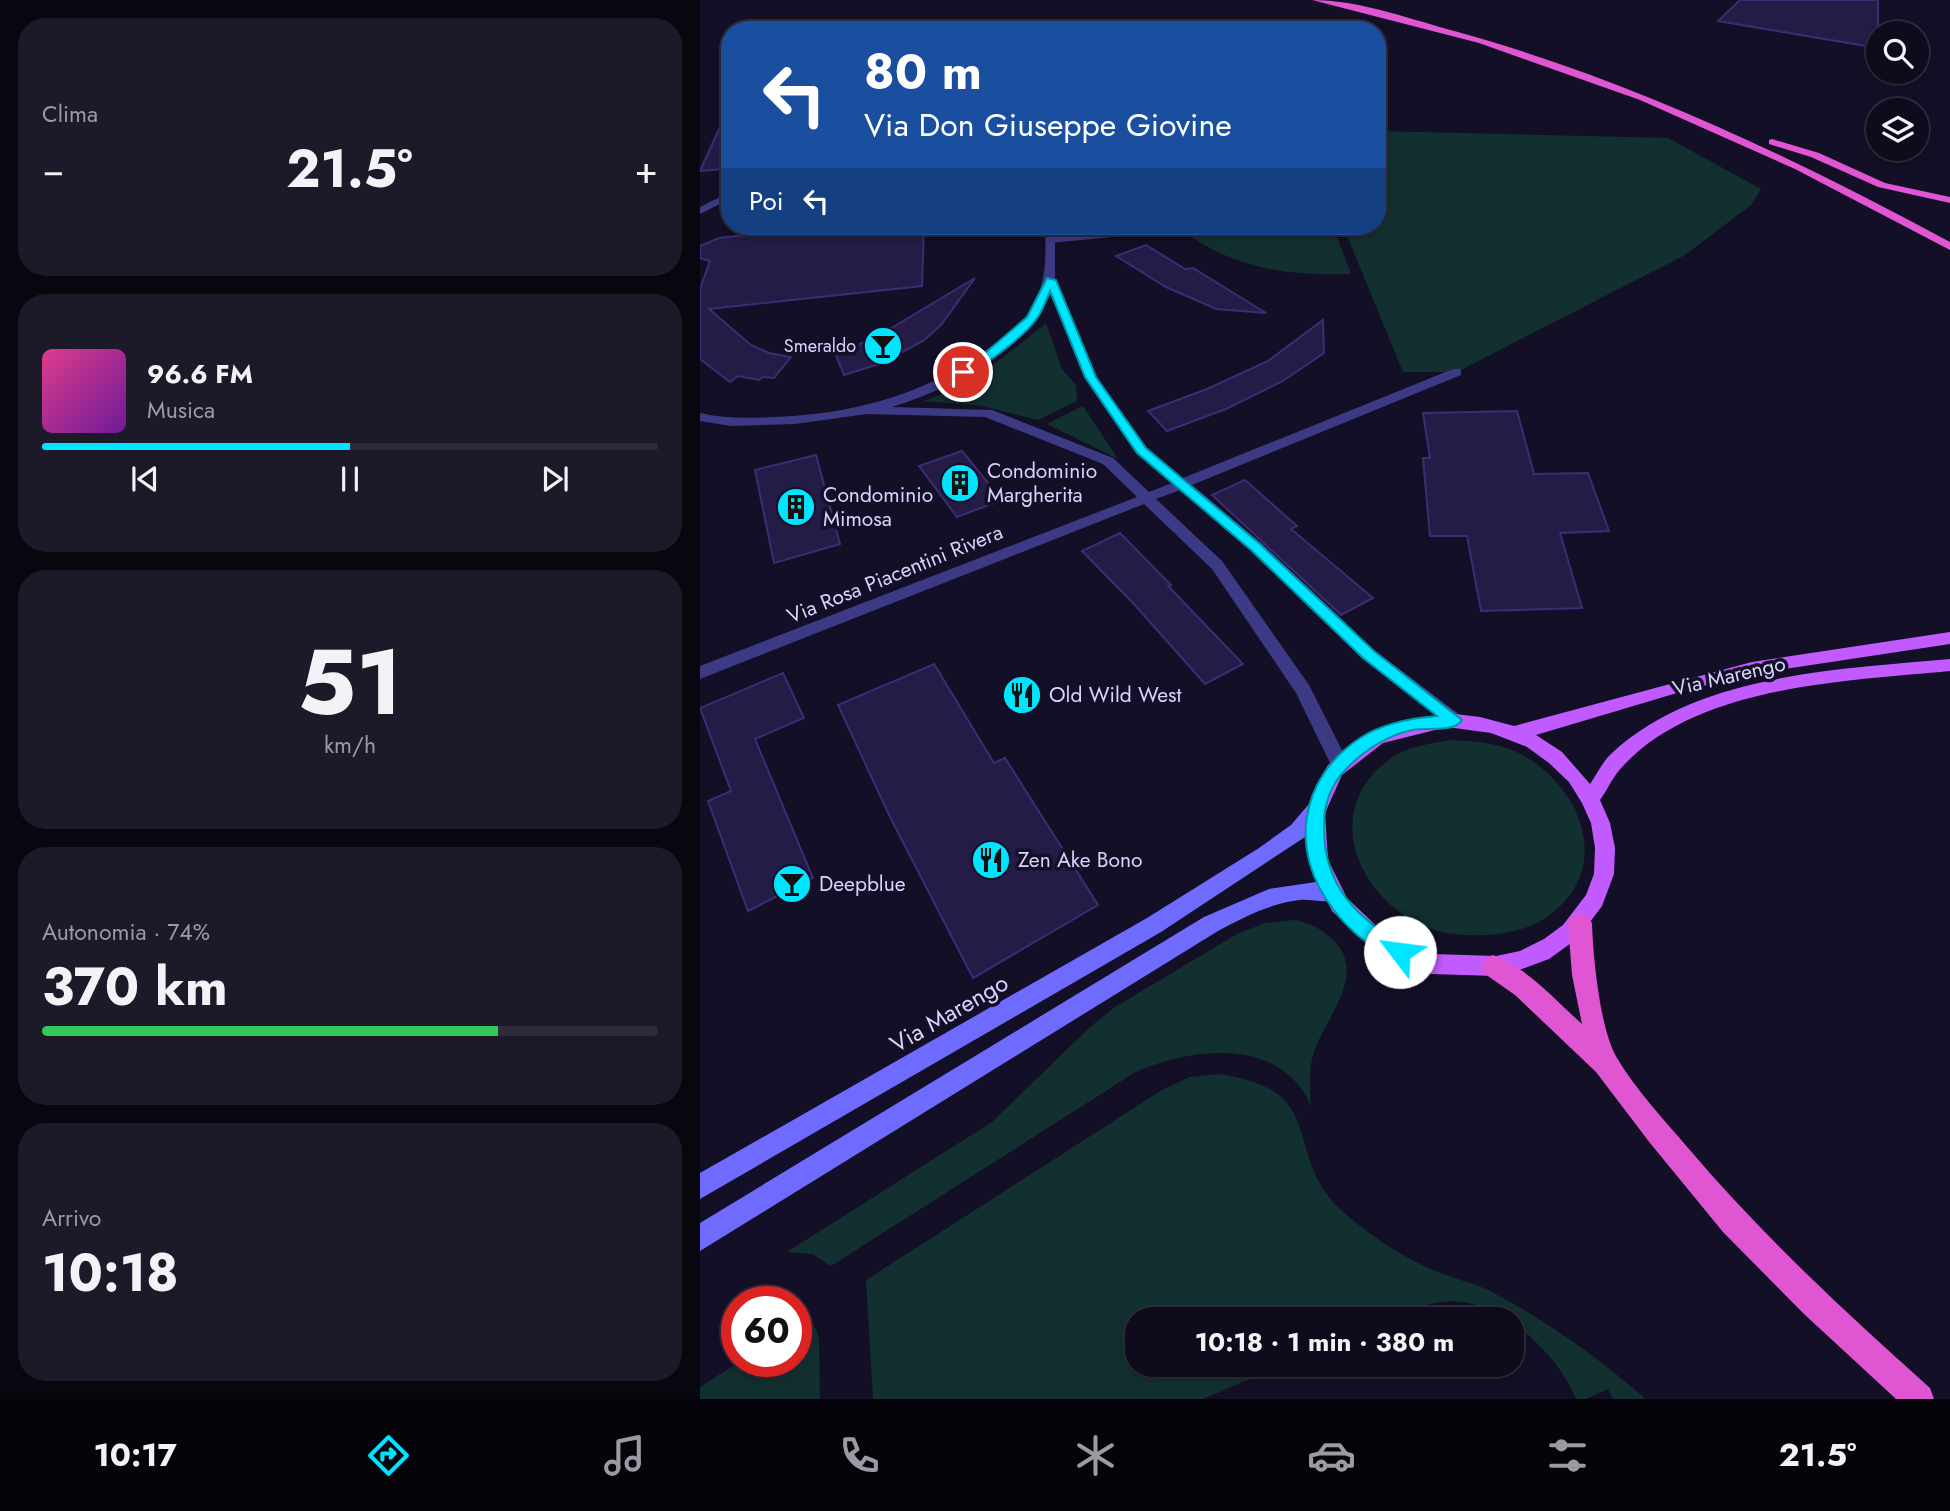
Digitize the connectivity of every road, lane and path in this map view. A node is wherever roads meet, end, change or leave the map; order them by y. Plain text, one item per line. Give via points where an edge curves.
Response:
1 (1316, 0) edge
2 (1343, 0) edge
3 (1695, 108) dead end
4 (1768, 145) junction
5 (1780, 145) junction
6 (721, 200) edge
7 (1950, 200) edge
8 (700, 211) edge
9 (1950, 233) edge
10 (1048, 235) edge
11 (1050, 235) edge
12 (1102, 235) edge
13 (1050, 240) junction
14 (1950, 247) edge
15 (1051, 280) junction
16 (1457, 372) dead end
17 (872, 411) junction
18 (700, 417) edge
19 (1182, 484) junction
20 (1146, 497) junction
21 (1950, 639) edge
22 (1950, 665) edge
23 (700, 673) edge
24 (1454, 720) junction
25 (1513, 733) junction
26 (1340, 764) junction
27 (1591, 799) junction
28 (1315, 811) junction
29 (1331, 893) junction
30 (1580, 923) junction
31 (1493, 966) junction
32 (1605, 1063) junction
33 (700, 1187) edge
34 (700, 1238) edge
35 (1919, 1399) edge

1 - 4 highway via 1446,30 1560,65
2 - 3 highway via 1511,43
4 - 5 highway
4 - 14 highway
5 - 7 highway via 1815,155 1861,177
5 - 9 highway
6 - 8 street
10 - 13 street
11 - 13 street
12 - 13 street
13 - 15 street
15 - 17 street via 1031,319 982,361 925,393
15 - 19 street via 1090,377 1141,450
16 - 19 street, Via Rosa Piacentini Rivera
17 - 18 street via 804,420 715,422
17 - 20 street via 987,413 1108,461
19 - 20 street, Via Rosa Piacentini Rivera
19 - 24 street via 1368,654
20 - 23 street, Via Rosa Piacentini Rivera
20 - 26 street via 1217,565 1303,690
21 - 25 main road, Via Marengo via 1746,669
22 - 27 main road, Via Marengo via 1779,687 1684,713 1648,731 1619,754
24 - 25 main road
24 - 26 main road via 1422,722 1383,733
25 - 27 main road via 1556,758
26 - 28 main road via 1328,779
27 - 30 main road via 1603,828 1606,867 1597,898
28 - 29 main road via 1315,850
28 - 33 main road, Via Marengo via 1291,836 1224,882
29 - 31 main road via 1355,923 1400,952 1441,965
29 - 34 main road via 1312,891 1273,898 1210,924
30 - 31 main road via 1535,955
30 - 32 highway via 1586,987
31 - 32 highway via 1524,987
32 - 35 highway via 1733,1222 1814,1304

